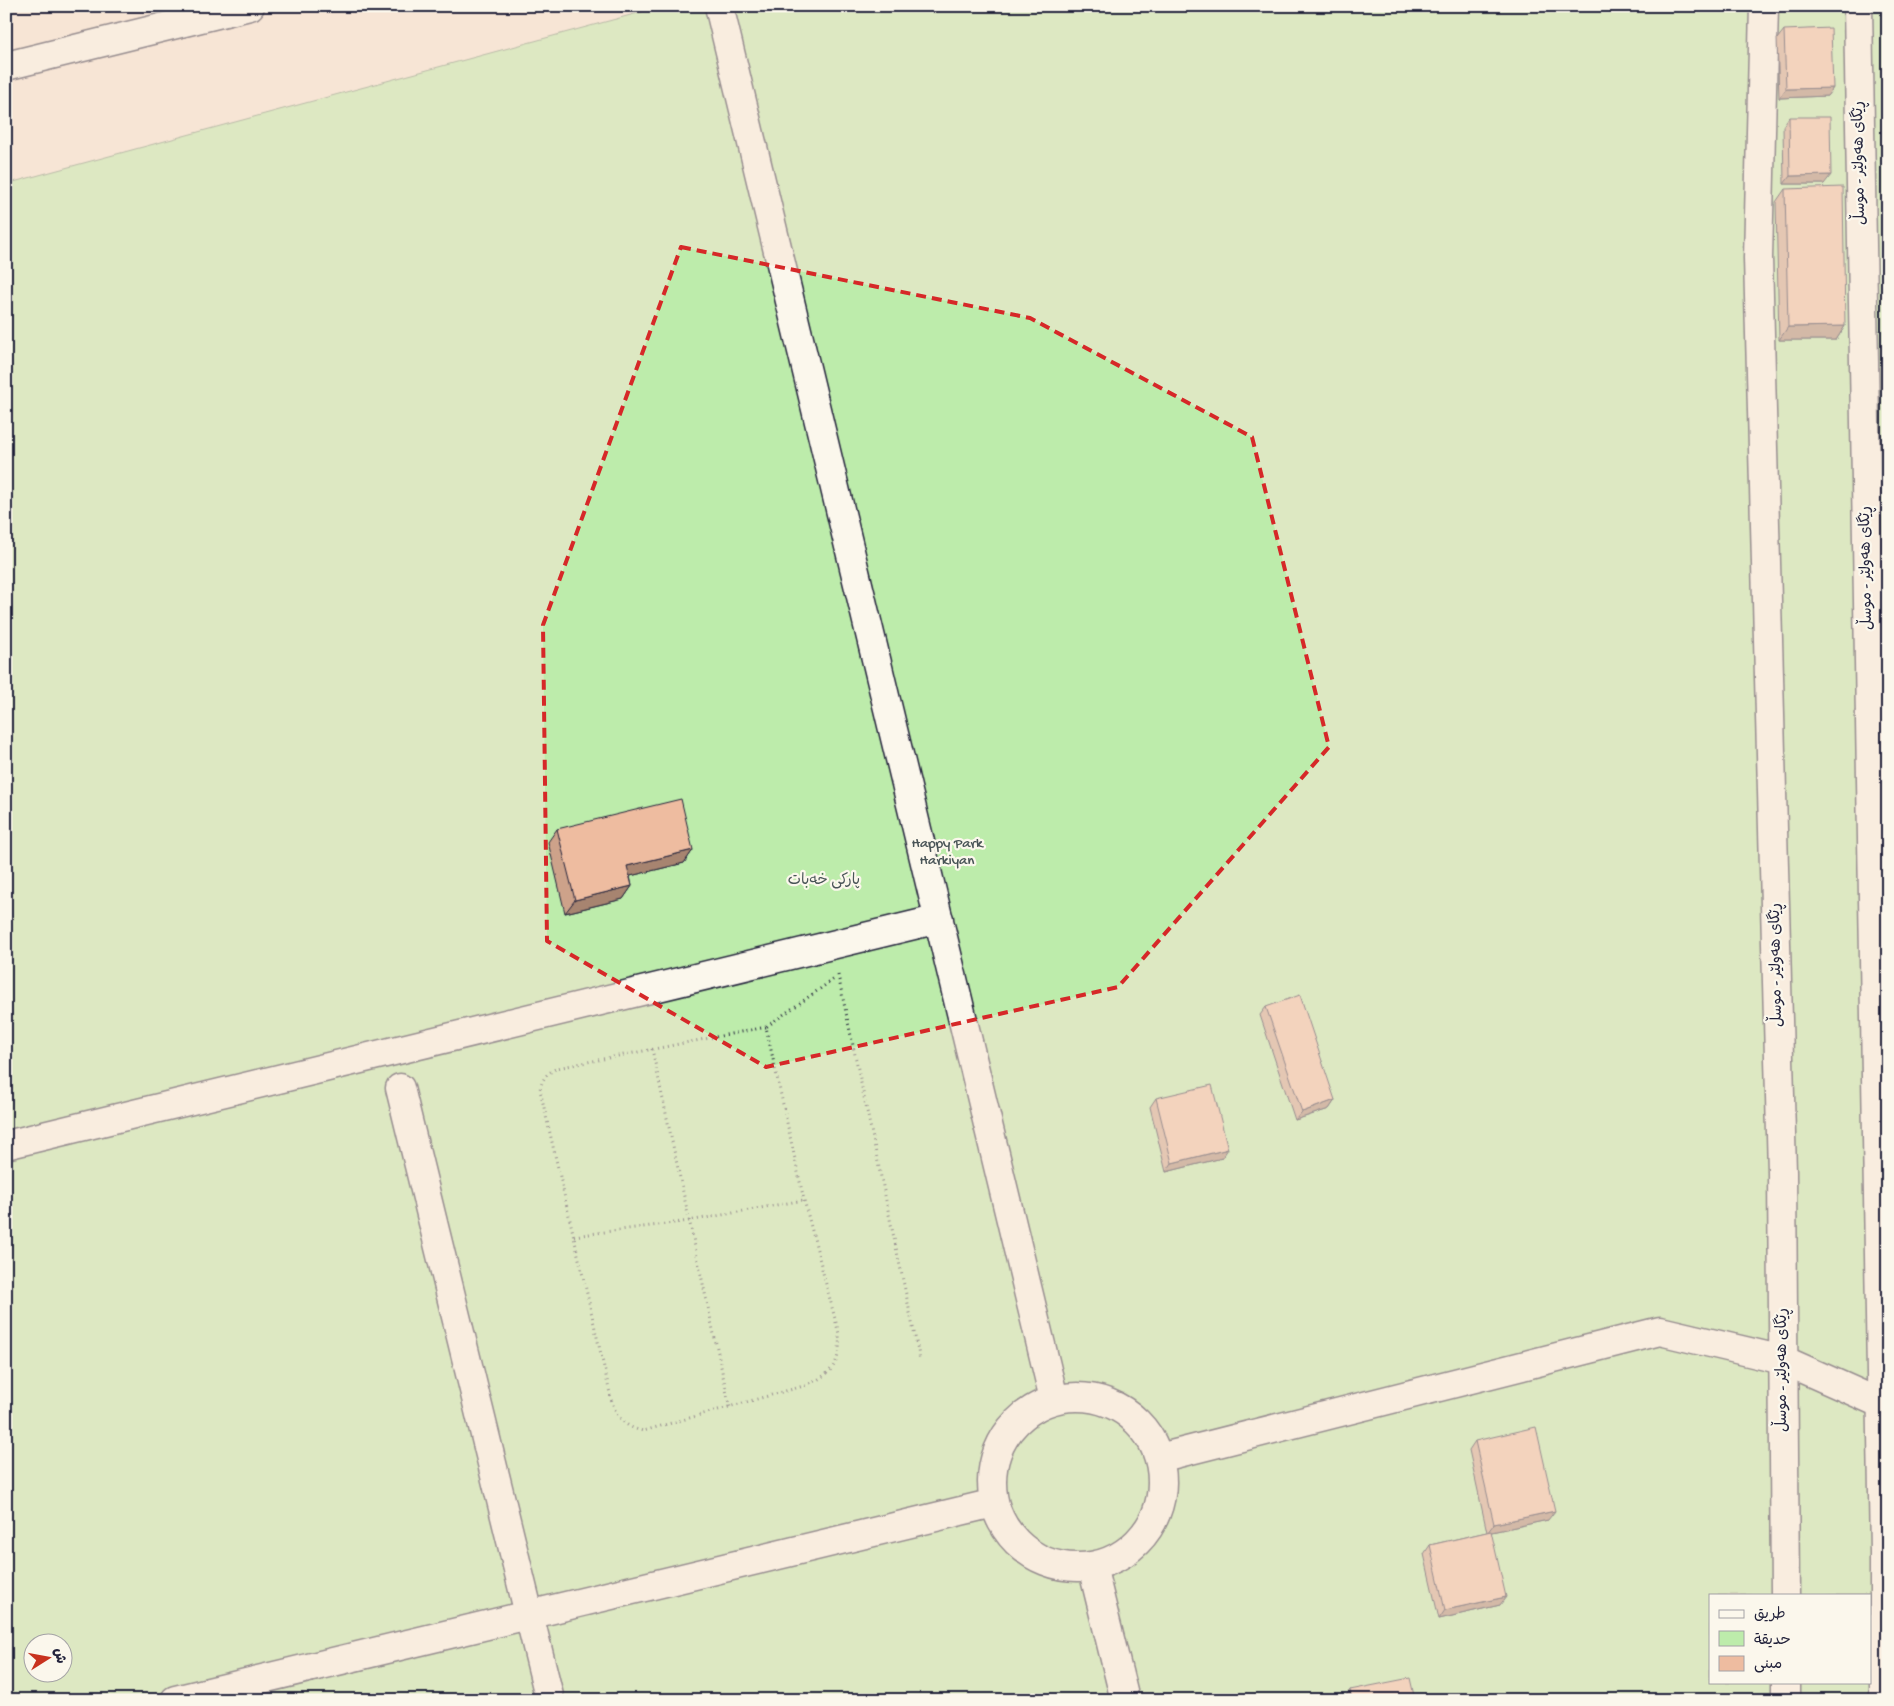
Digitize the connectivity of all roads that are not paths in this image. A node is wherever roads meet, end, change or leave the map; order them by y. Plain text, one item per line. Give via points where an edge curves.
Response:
1 (250, 6) edge
2 (719, 6) edge
3 (1764, 6) edge
4 (1858, 6) edge
5 (6, 66) edge
6 (939, 919) junction
7 (400, 1088) dead end
8 (6, 1146) edge
9 (1883, 1287) edge
10 (1783, 1360) junction
11 (1054, 1399) junction
12 (1882, 1404) junction
13 (1159, 1458) junction
14 (994, 1503) junction
15 (1092, 1566) junction
16 (1785, 1594) edge
17 (530, 1614) junction
18 (1786, 1684) edge
19 (175, 1700) edge
20 (550, 1700) edge
21 (1125, 1700) edge
22 (1786, 1700) edge
23 (1884, 1700) edge

1 - 5 main road
2 - 6 main road
3 - 10 main road, ڕێگای هەولێر - موسڵ via 1758,258 1782,1172
4 - 9 main road, ڕێگای هەولێر - موسڵ
6 - 8 main road
6 - 11 main road
7 - 17 main road
9 - 12 main road, ڕێگای هەولێر - موسڵ
10 - 12 main road
10 - 13 main road via 1660,1331
10 - 16 main road, ڕێگای هەولێر - موسڵ
11 - 13 main road via 1088,1396 1119,1407 1144,1429
11 - 14 main road via 1025,1414 1003,1438 992,1470
12 - 23 main road, ڕێگای هەولێر - موسڵ
13 - 15 main road via 1161,1494 1149,1527 1125,1553
14 - 15 main road via 1007,1532 1030,1554 1060,1566
14 - 17 main road
15 - 21 main road
17 - 19 main road
17 - 20 main road
18 - 22 main road

